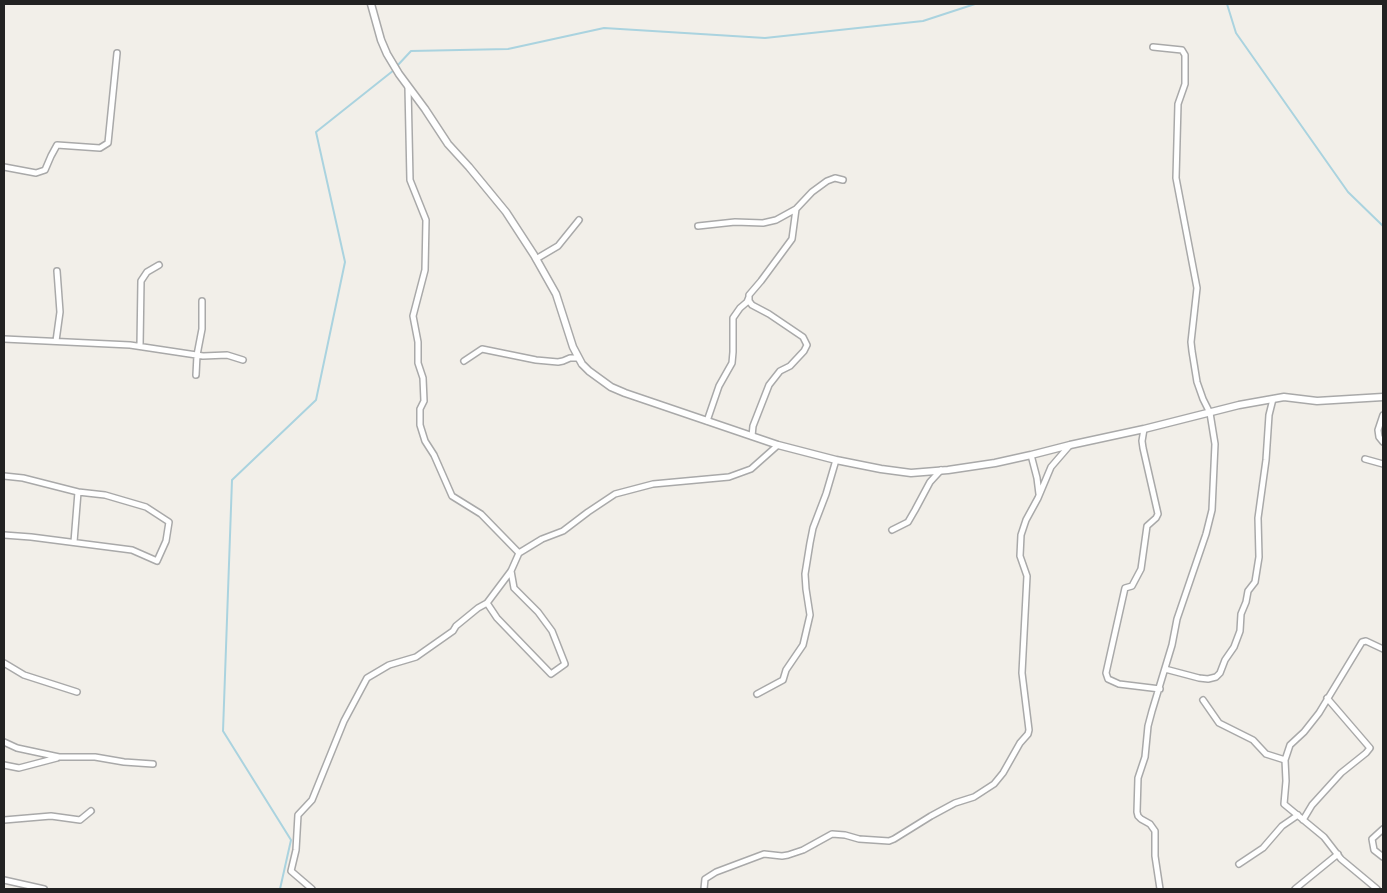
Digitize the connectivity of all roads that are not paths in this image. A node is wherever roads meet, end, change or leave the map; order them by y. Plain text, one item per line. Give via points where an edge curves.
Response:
1 (371, 4) edge
2 (1153, 47) dead end
3 (117, 53) dead end
4 (408, 87) junction
5 (4, 167) edge
6 (843, 180) dead end
7 (796, 209) junction
8 (579, 220) dead end
9 (698, 226) dead end
10 (536, 259) junction
11 (159, 265) dead end
12 (57, 271) dead end
13 (749, 297) junction
14 (202, 301) dead end
15 (4, 338) edge
16 (56, 341) junction
17 (140, 346) junction
18 (197, 355) junction
19 (578, 358) junction
20 (243, 360) dead end
21 (464, 362) dead end
22 (196, 376) dead end
23 (1383, 398) edge
24 (1273, 399) junction
25 (1210, 412) junction
26 (1383, 415) edge
27 (707, 421) junction
28 (1144, 430) junction
29 (752, 436) junction
30 (1383, 442) edge
31 (778, 445) junction
32 (1070, 445) junction
33 (1031, 455) junction
34 (1366, 459) dead end
35 (836, 460) junction
36 (1383, 464) edge
37 (941, 470) junction
38 (4, 476) edge
39 (78, 492) junction
40 (1038, 498) junction
41 (892, 530) dead end
42 (4, 535) edge
43 (74, 542) junction
44 (519, 554) junction
45 (511, 571) junction
46 (487, 603) junction
47 (1383, 649) edge
48 (4, 663) edge
49 (1166, 669) junction
50 (1160, 689) junction
51 (77, 692) dead end
52 (757, 694) dead end
53 (1327, 698) junction
54 (1203, 700) dead end
55 (4, 742) edge
56 (59, 758) junction
57 (1285, 760) junction
58 (153, 764) dead end
59 (4, 765) edge
60 (91, 811) dead end
61 (1298, 815) junction
62 (4, 820) edge
63 (1304, 820) junction
64 (1383, 829) edge
65 (1338, 854) junction
66 (1383, 857) edge
67 (1239, 864) dead end
68 (4, 880) edge
69 (44, 889) edge
70 (312, 889) edge
71 (704, 889) edge
72 (1160, 889) edge
73 (1295, 889) edge
74 (1377, 889) edge

1 - 4 street via 387,54
2 - 25 street via 1182,50 1185,55 1185,84 1178,104 1176,178 1197,288 1192,351 1202,399
3 - 5 street via 108,143 100,148 57,145 45,170 36,173
4 - 10 street via 448,144 506,212
4 - 44 street via 410,180 426,220 425,270 413,316 418,363 423,378 420,425 452,496 481,514
6 - 7 street via 827,181
7 - 9 street via 763,223
7 - 13 street via 792,239
8 - 10 street via 558,246
10 - 19 street via 556,294
11 - 17 street via 147,272 141,281
12 - 16 street via 60,312
13 - 27 street via 733,318 732,363 719,386
13 - 29 street via 752,305 803,337 807,345 804,352 780,371 769,385
14 - 18 street via 202,329
15 - 16 street
16 - 17 street
17 - 18 street
18 - 20 street via 227,355
18 - 22 street
19 - 21 street via 563,362 536,360 482,349
19 - 27 street via 589,371 611,387
23 - 24 street
24 - 25 street
24 - 49 street via 1268,415 1258,518 1259,557 1255,582 1248,591 1234,647 1216,677 1199,678
25 - 28 street
25 - 49 street via 1215,444 1212,510 1177,619
26 - 30 street via 1378,430
27 - 29 street
28 - 32 street
28 - 50 street via 1143,448 1158,514 1147,526 1141,569 1132,586 1124,588 1106,673 1108,679 1119,684
29 - 31 street
31 - 35 street
31 - 44 street via 751,469 729,478 653,484 615,494 563,531 542,539
32 - 33 street
32 - 40 street via 1051,467
33 - 37 street
33 - 40 street
34 - 36 street
35 - 37 street via 911,473
35 - 52 street via 810,543 805,574 810,615 802,646 783,680
37 - 41 street via 930,482 908,522
38 - 39 street
39 - 43 street
39 - 43 street via 105,495 146,507 169,522 166,541 157,561 132,550
40 - 71 street via 1026,520 1020,549 1027,576 1022,673 1029,730 994,784 889,841 832,834 788,856 764,854 716,872 705,879
42 - 43 street
44 - 45 street
45 - 46 street
45 - 46 street via 514,588 552,631 565,664 551,674 497,618
46 - 70 street via 416,658 389,665 367,678 344,721 312,800 298,815 296,850 290,871
47 - 53 street via 1362,642
48 - 51 street via 24,675
49 - 50 street
50 - 72 street via 1150,718 1145,756 1138,778 1137,812 1155,831
53 - 57 street via 1319,713 1290,745
53 - 63 street via 1370,748 1341,773 1312,805
54 - 57 street via 1219,723 1253,740 1266,754
55 - 56 street
56 - 58 street via 95,757
56 - 59 street via 19,768
57 - 61 street via 1284,804
60 - 62 street via 80,820 51,816
61 - 63 street
61 - 67 street via 1282,826 1263,848
63 - 65 street
64 - 66 street via 1372,839 1374,850
65 - 73 street
65 - 74 street
68 - 69 street

